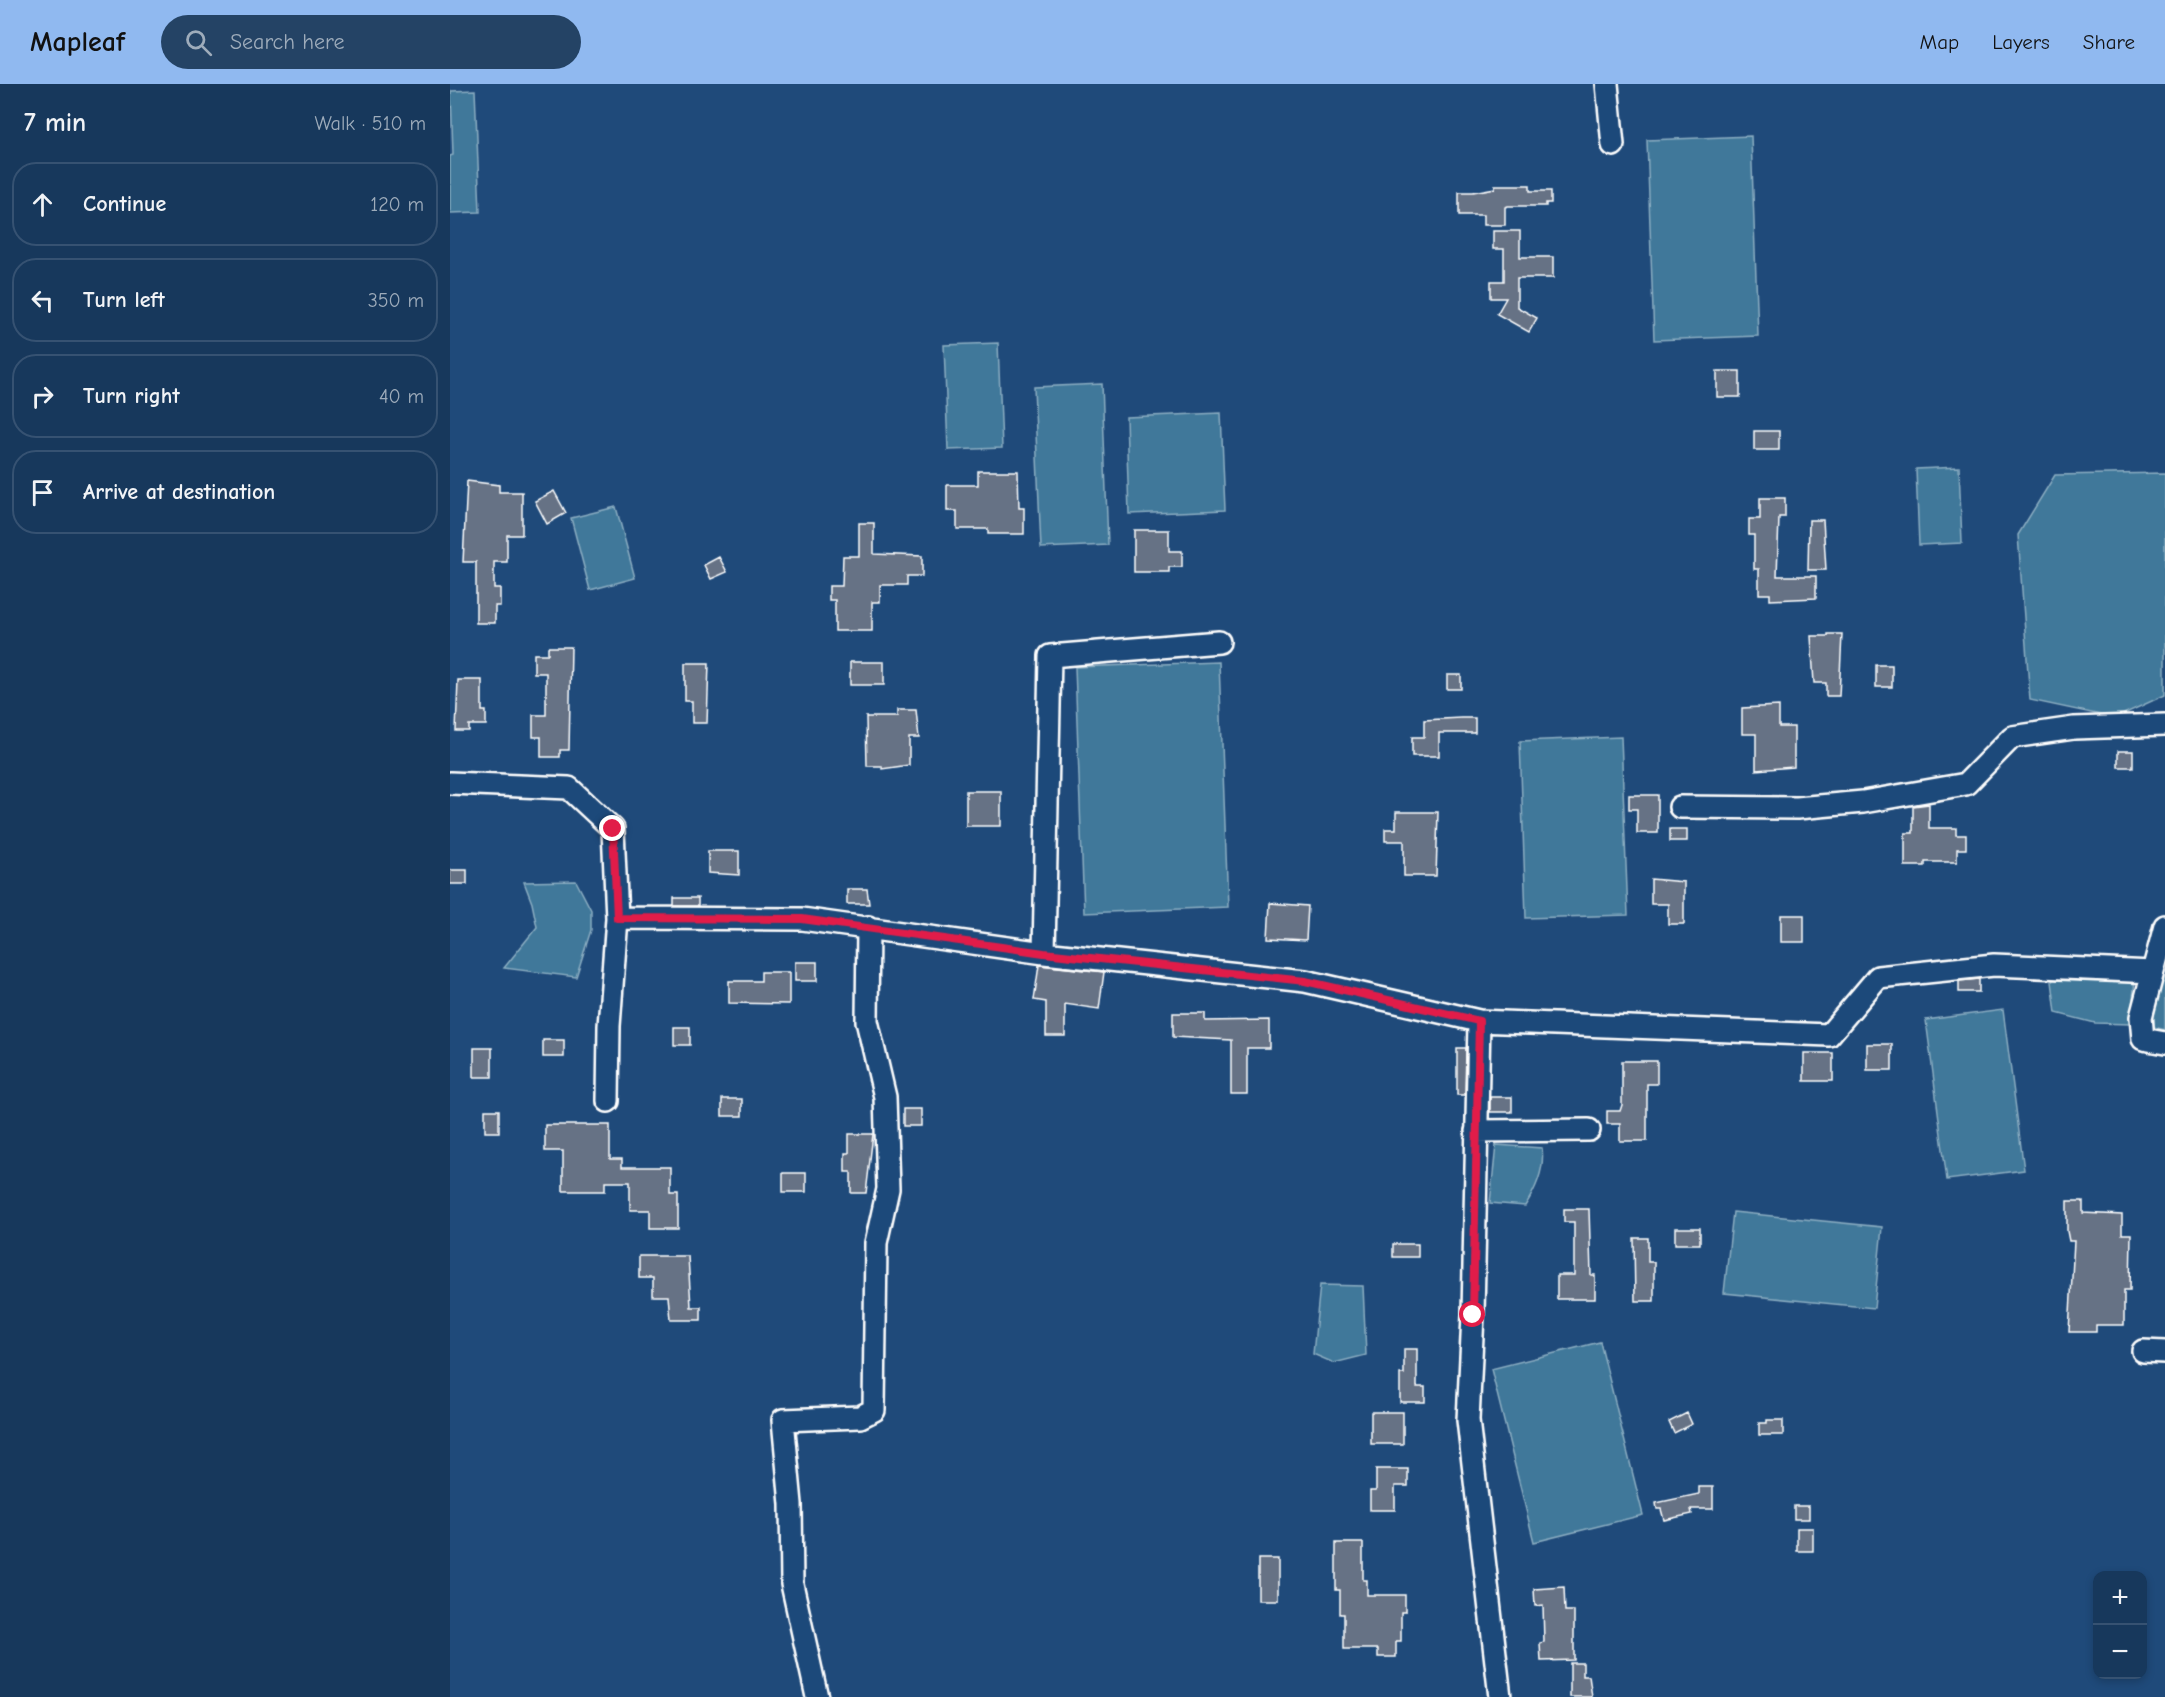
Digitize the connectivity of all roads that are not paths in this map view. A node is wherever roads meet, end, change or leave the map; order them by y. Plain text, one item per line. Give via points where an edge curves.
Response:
1 (1607, 84) edge
2 (1613, 145) dead end
3 (1219, 642) dead end
4 (2165, 725) edge
5 (450, 783) edge
6 (1680, 807) dead end
7 (617, 918) junction
8 (2165, 926) edge
9 (868, 927) junction
10 (1044, 953) junction
11 (2153, 972) junction
12 (1479, 1021) junction
13 (2165, 1043) edge
14 (608, 1101) dead end
15 (1589, 1130) dead end
16 (1476, 1131) junction
17 (2143, 1351) dead end
18 (2165, 1352) edge
19 (817, 1697) edge
20 (1500, 1697) edge

1 - 2 street
3 - 10 street via 1050,656
4 - 6 street via 2074,729 2012,737 1966,784 1863,802 1797,808
5 - 7 street via 569,788 613,829
7 - 9 street via 802,919
7 - 14 street
8 - 11 street
9 - 10 street
9 - 19 street via 867,1021 885,1097 888,1189 876,1243 874,1410 860,1417 783,1420 791,1504 792,1584
10 - 12 street via 1305,981
11 - 12 street via 1994,964 1878,976 1829,1035
11 - 13 street via 2141,1017 2143,1039
12 - 16 street
15 - 16 street
16 - 20 street via 1468,1420
17 - 18 street

